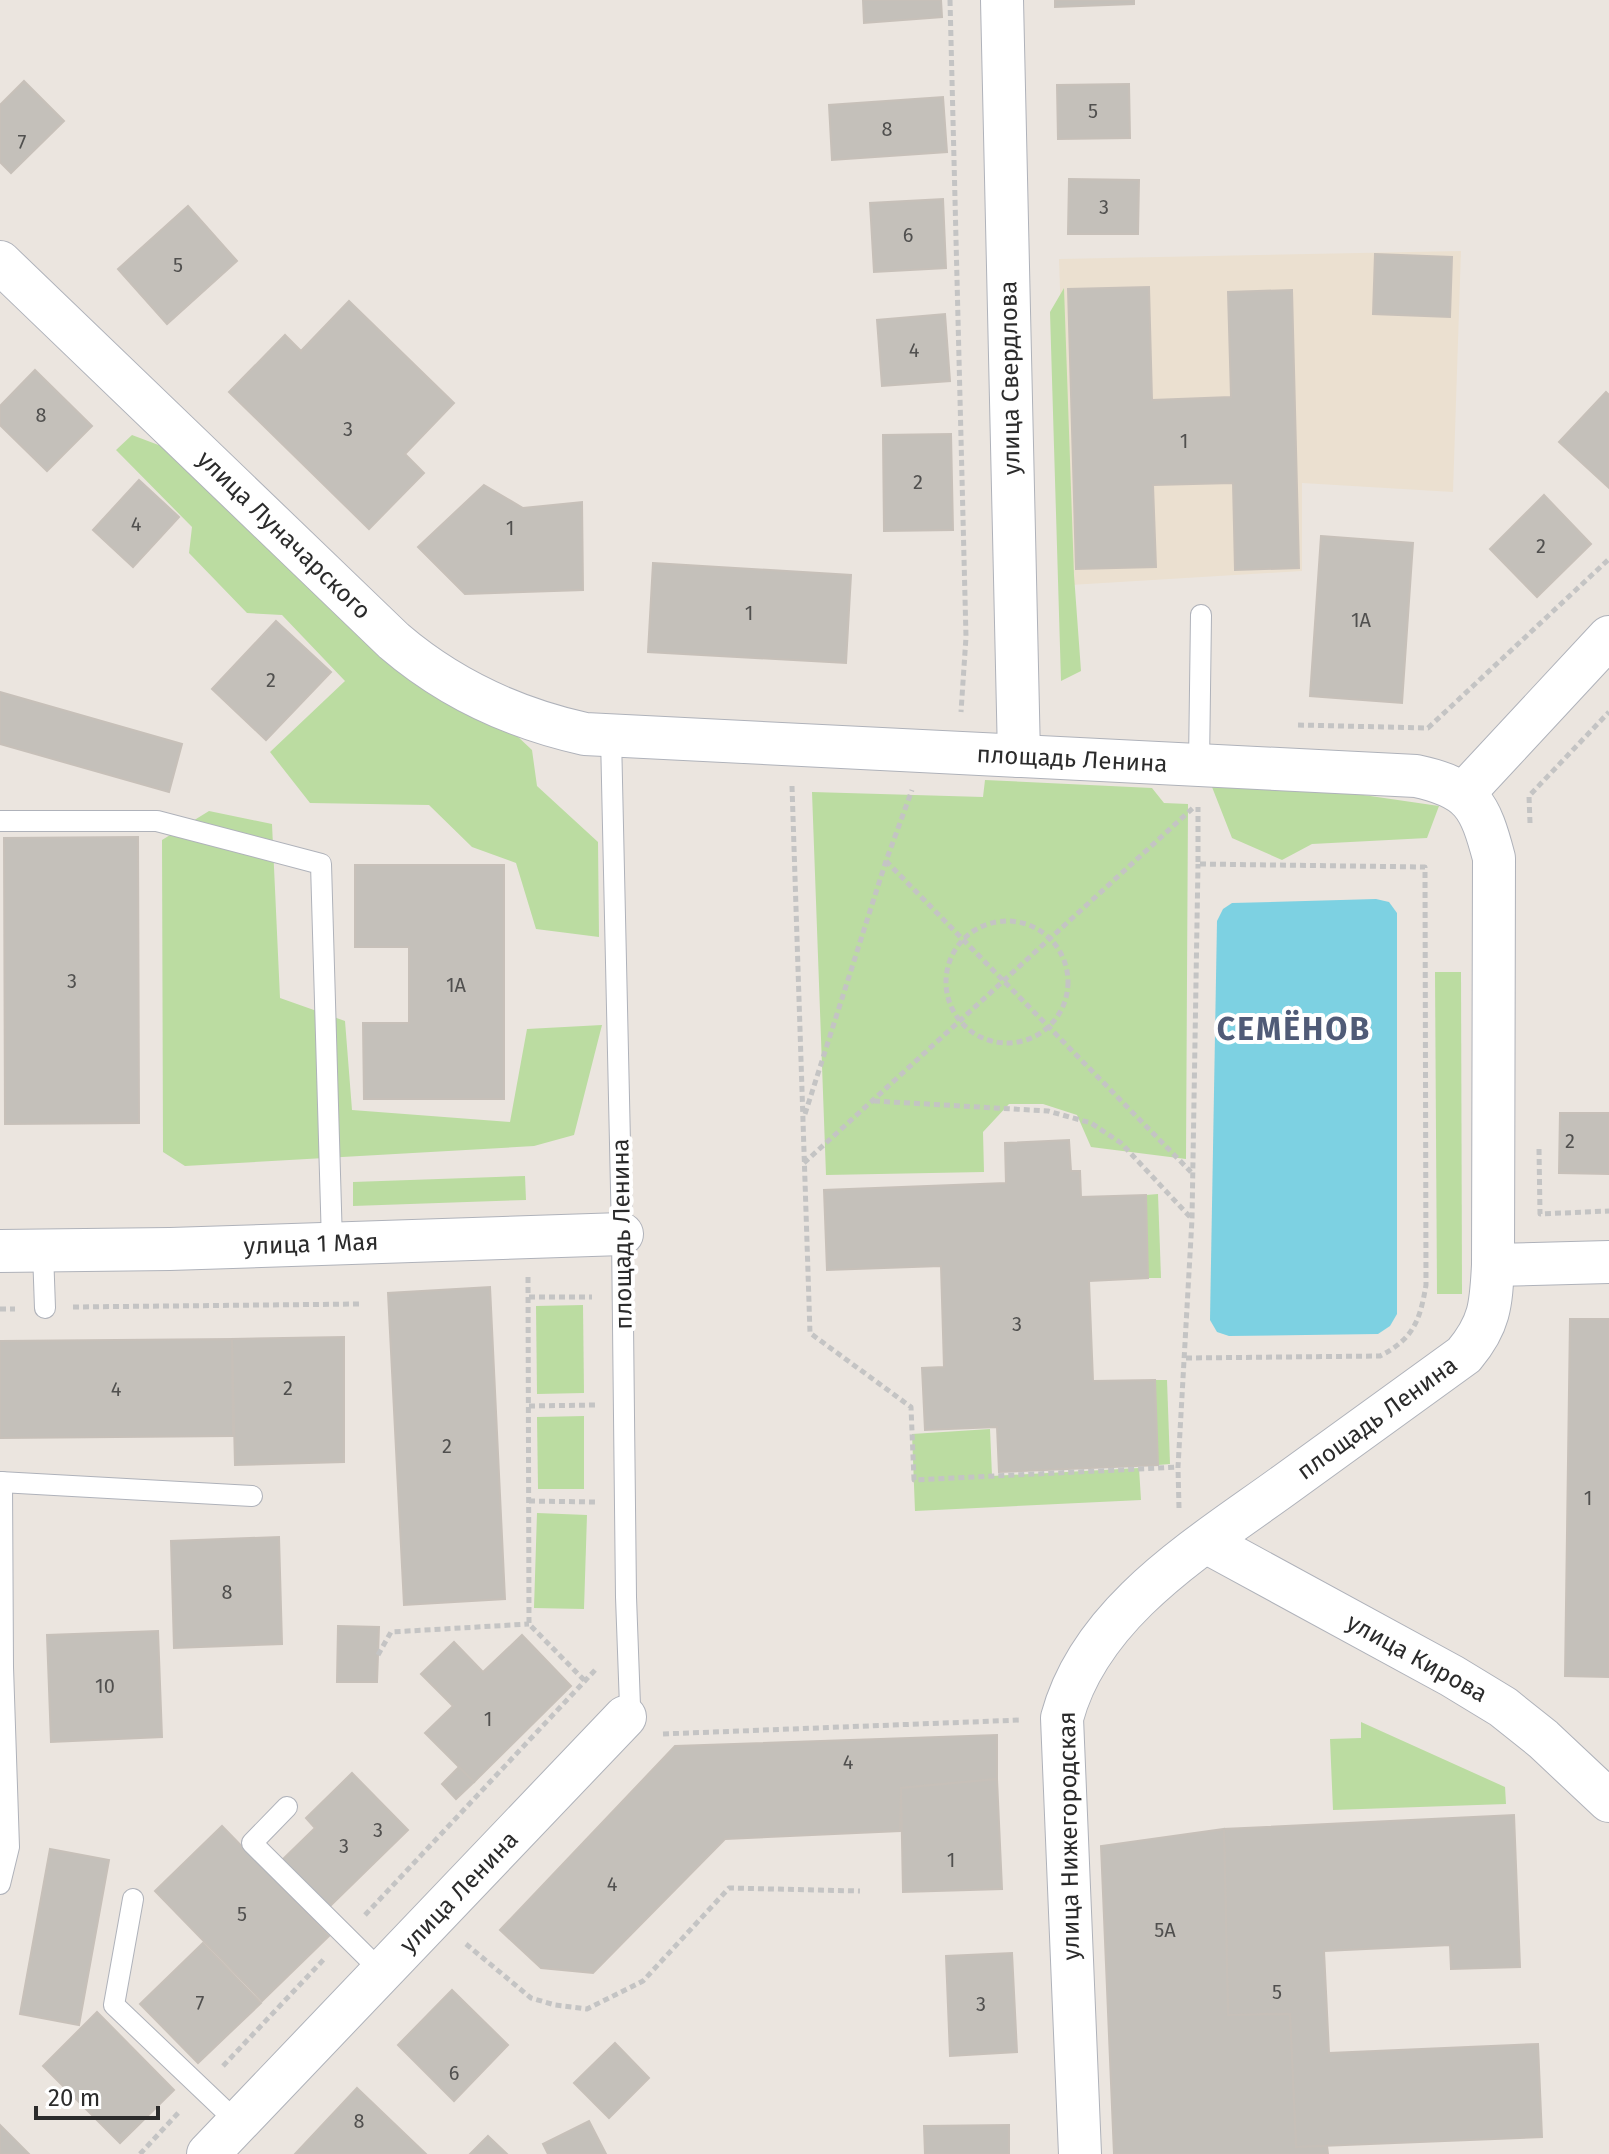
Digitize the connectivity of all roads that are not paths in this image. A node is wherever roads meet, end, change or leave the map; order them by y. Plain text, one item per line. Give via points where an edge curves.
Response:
1 (1002, 0) edge
2 (0, 262) edge
3 (1201, 615) dead end
4 (1609, 637) edge
5 (611, 736) junction
6 (1019, 756) junction
7 (1199, 765) junction
8 (1464, 793) junction
9 (0, 821) edge
10 (622, 1234) junction
11 (332, 1243) junction
12 (0, 1251) edge
13 (43, 1252) junction
14 (1609, 1262) edge
15 (1493, 1265) junction
16 (45, 1308) road end
17 (1, 1482) edge
18 (252, 1496) dead end
19 (1193, 1551) junction
20 (640, 1730) joint
21 (1609, 1801) edge
22 (287, 1807) dead end
23 (0, 1884) edge
24 (133, 1899) dead end
25 (382, 1972) junction
26 (238, 2123) junction
27 (208, 2154) edge
28 (1080, 2154) edge

1 - 6 street, улица Свердлова
2 - 5 street, улица Луначарского via 416,660 518,716
3 - 7 lane
4 - 8 street
5 - 6 street, площадь Ленина
5 - 10 lane, площадь Ленина
6 - 7 street, площадь Ленина
7 - 8 street, площадь Ленина via 1416,776
8 - 15 street, площадь Ленина via 1484,821 1494,858
9 - 11 lane via 157,821 321,864
10 - 11 street, улица 1 Мая
10 - 20 lane, площадь Ленина via 626,1597 630,1706
11 - 13 street, улица 1 Мая
12 - 13 street, улица 1 Мая
13 - 16 lane
14 - 15 street
15 - 19 street, площадь Ленина via 1488,1319 1464,1355
17 - 18 lane
17 - 23 lane via 9,1847
19 - 21 street, улица Кирова via 1452,1676 1503,1707
19 - 28 street, улица Нижегородская via 1111,1625 1069,1690 1062,1718
20 - 25 street, улица Ленина via 450,1931
22 - 25 lane via 252,1843
24 - 26 lane via 114,2005
25 - 26 street, улица Ленина
26 - 27 street, улица Ленина

